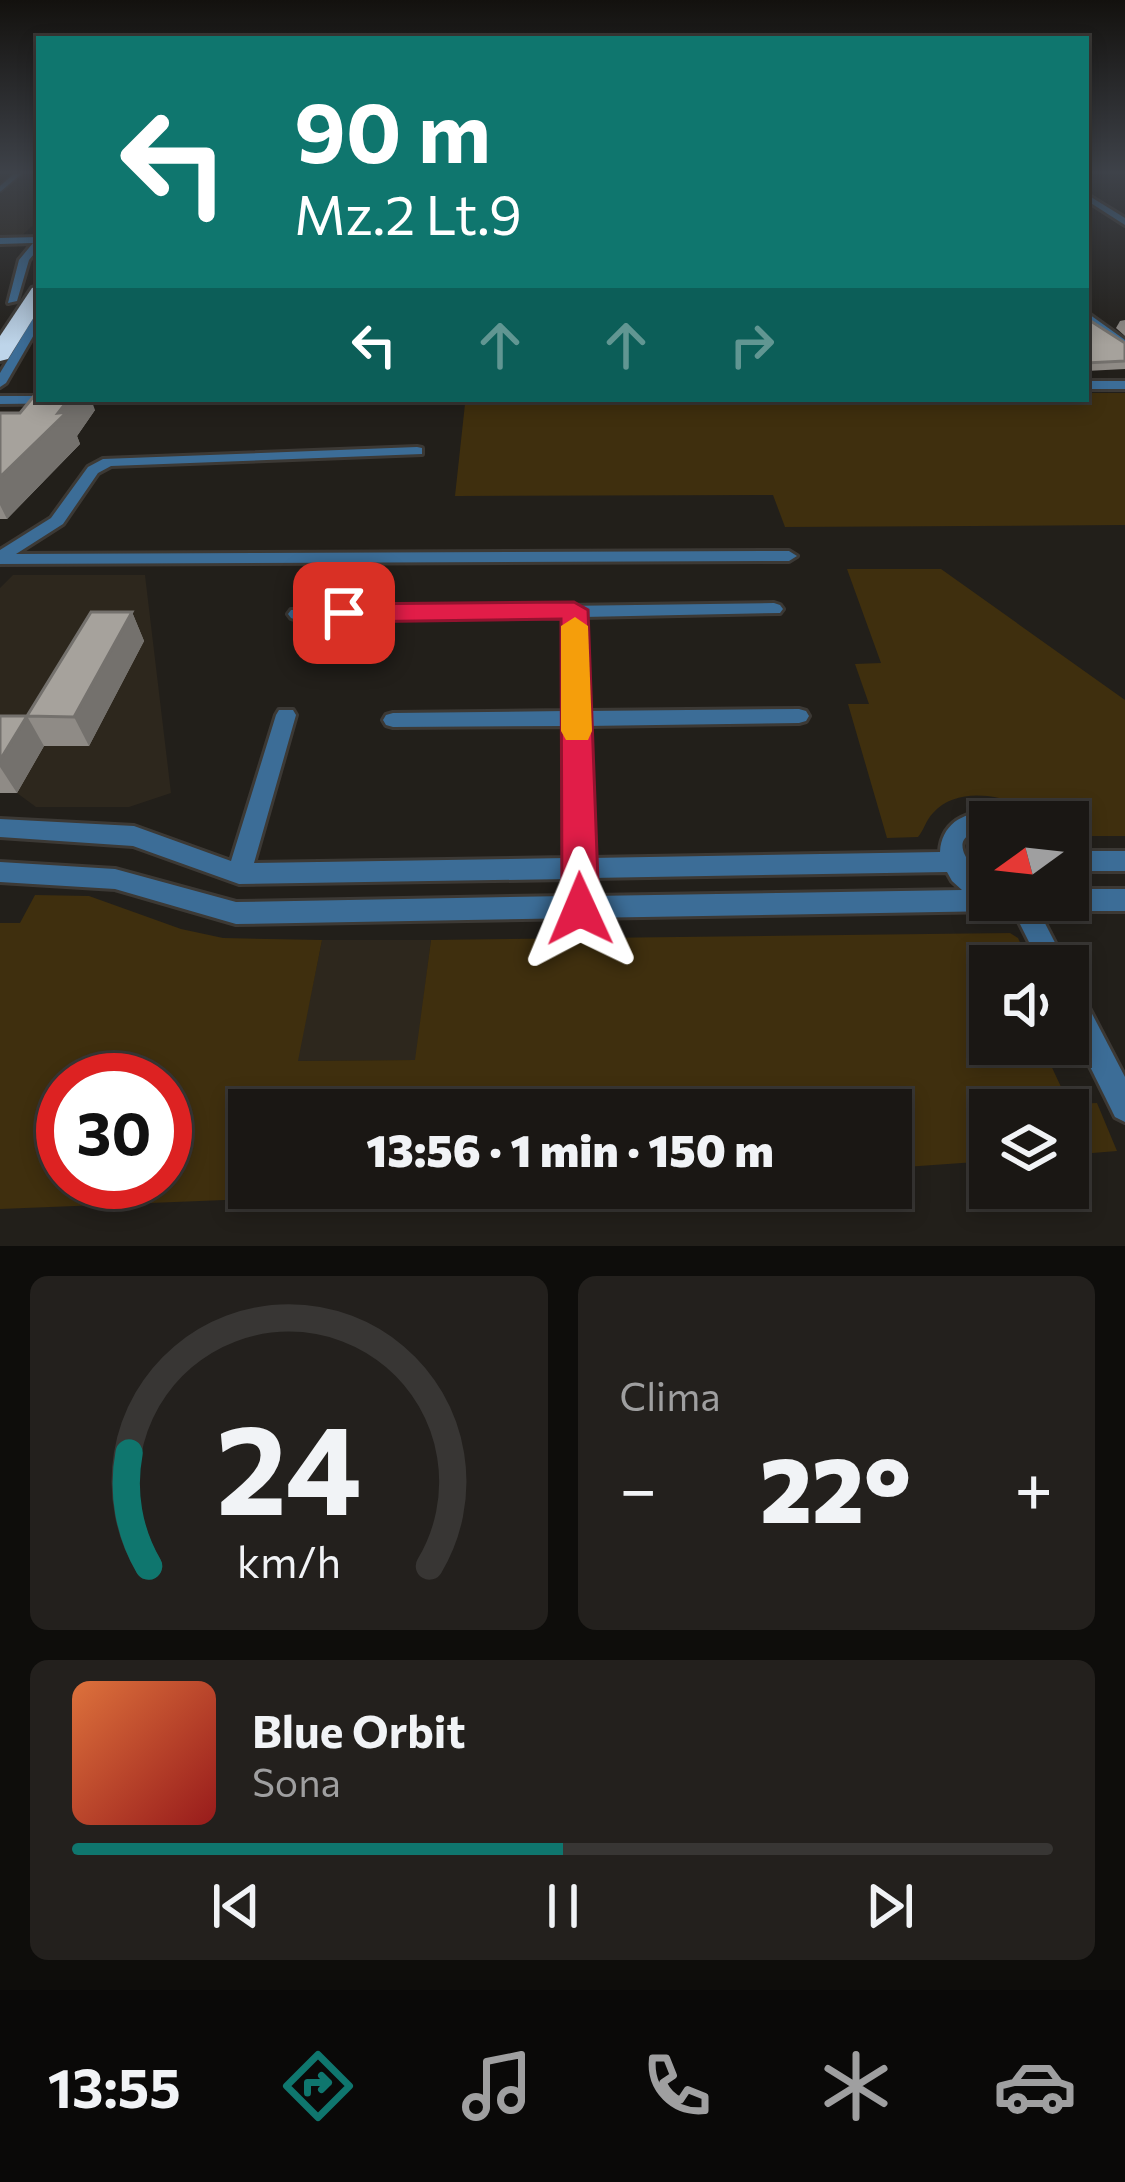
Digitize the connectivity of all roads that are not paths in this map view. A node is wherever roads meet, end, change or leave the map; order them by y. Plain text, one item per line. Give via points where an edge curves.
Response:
1 (0, 241) edge
2 (36, 241) edge
3 (36, 245) edge
4 (36, 265) edge
5 (36, 298) edge
6 (6, 309) edge
7 (1089, 317) edge
8 (36, 321) edge
9 (1125, 346) edge
10 (11, 352) edge
11 (0, 383) edge
12 (1125, 385) edge
13 (1089, 386) edge
14 (0, 400) edge
15 (36, 400) edge
16 (417, 451) dead end
17 (789, 556) dead end
18 (0, 558) edge
19 (774, 608) dead end
20 (574, 610) junction
21 (297, 614) dead end
22 (286, 715) dead end
23 (799, 716) dead end
24 (576, 717) junction
25 (393, 720) dead end
26 (969, 823) edge
27 (0, 828) edge
28 (1089, 861) edge
29 (1125, 861) edge
30 (953, 862) junction
31 (580, 868) junction
32 (0, 872) edge
33 (238, 874) junction
34 (969, 883) edge
35 (1089, 900) edge
36 (1125, 900) edge
37 (969, 901) edge
38 (580, 909) junction
39 (1089, 1036) edge
40 (1125, 1107) edge

1 - 2 street
3 - 6 street
4 - 6 highway
5 - 10 highway
7 - 9 street
8 - 10 street
10 - 11 street
12 - 13 street
14 - 15 street
16 - 18 street via 108,462 93,470 57,521
17 - 18 street
19 - 20 street
20 - 21 street
20 - 24 street
22 - 33 street
23 - 24 street
24 - 25 street
24 - 31 street
26 - 30 street via 958,829
27 - 33 street via 134,836
28 - 29 street
30 - 31 street
30 - 34 street
31 - 33 street
31 - 38 street
32 - 38 street via 115,878 236,913
35 - 36 street
37 - 38 street
39 - 40 street

